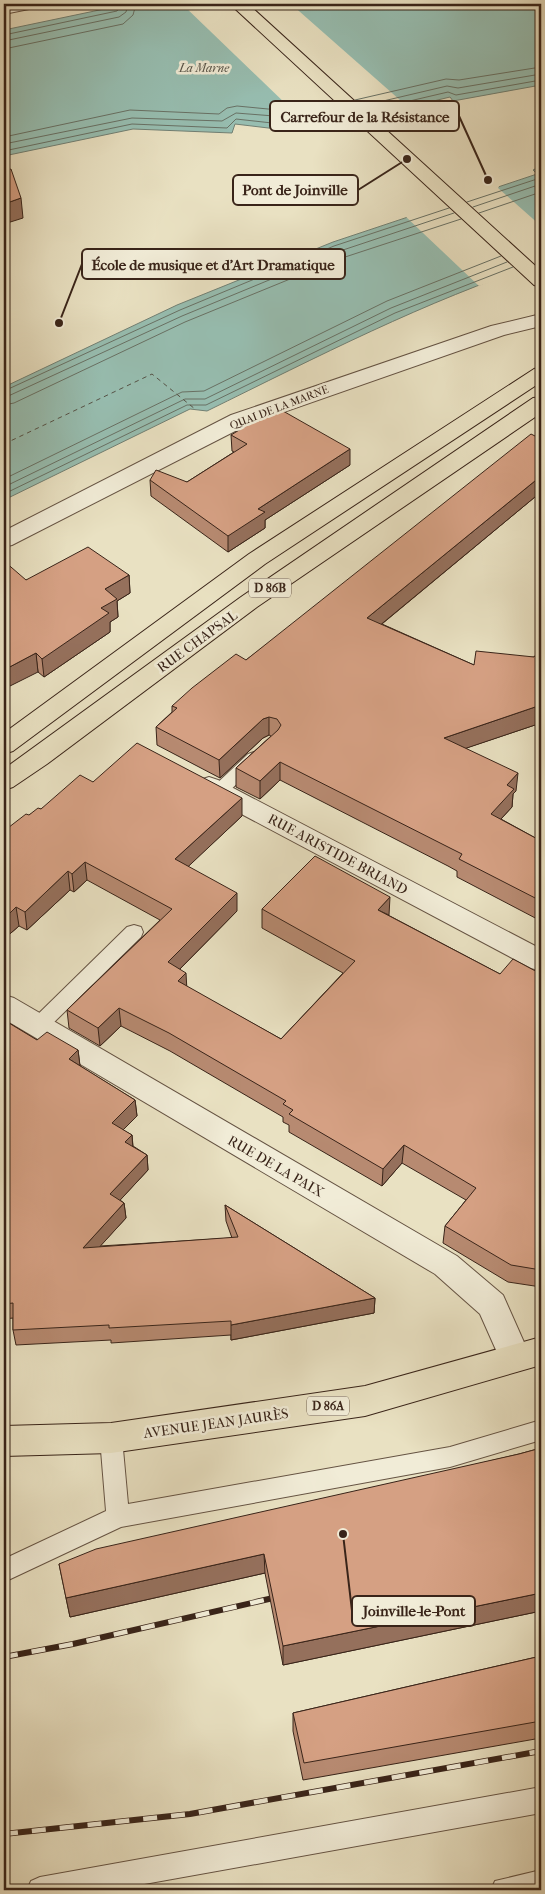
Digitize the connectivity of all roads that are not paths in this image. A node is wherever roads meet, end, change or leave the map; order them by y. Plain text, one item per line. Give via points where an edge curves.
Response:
1 (28, 4) edge
2 (238, 4) edge
3 (4, 9) edge
4 (541, 281) edge
5 (541, 320) edge
6 (541, 373) edge
7 (541, 403) edge
8 (4, 540) edge
9 (4, 745) edge
10 (264, 749) edge
11 (185, 773) edge
12 (4, 780) edge
13 (219, 791) junction
14 (134, 932) dead end
15 (541, 961) edge
16 (4, 1006) edge
17 (37, 1027) junction
18 (528, 1355) edge
19 (541, 1430) edge
20 (110, 1438) junction
21 (4, 1441) edge
22 (118, 1517) junction
23 (4, 1572) edge
24 (541, 1800) edge
25 (541, 1883) edge
26 (40, 1890) edge
27 (504, 1890) edge

1 - 3 street
2 - 4 main road
5 - 8 street, QUAI DE LA MARNE via 498,330 239,420
6 - 9 main road via 257,558
7 - 12 main road, RUE CHAPSAL / D 86B via 248,602
10 - 13 lane
11 - 13 street, RUE ARISTIDE BRIAND
13 - 15 street, RUE ARISTIDE BRIAND
14 - 17 lane
16 - 17 street, RUE DE LA PAIX
17 - 18 street, RUE DE LA PAIX via 446,1265 492,1305
18 - 20 main road, AVENUE JEAN JAURÈS / D 86A via 365,1401
19 - 22 lane via 450,1457
20 - 21 main road, AVENUE JEAN JAURÈS / D 86A
20 - 22 lane
22 - 23 lane
24 - 26 lane
25 - 27 lane

